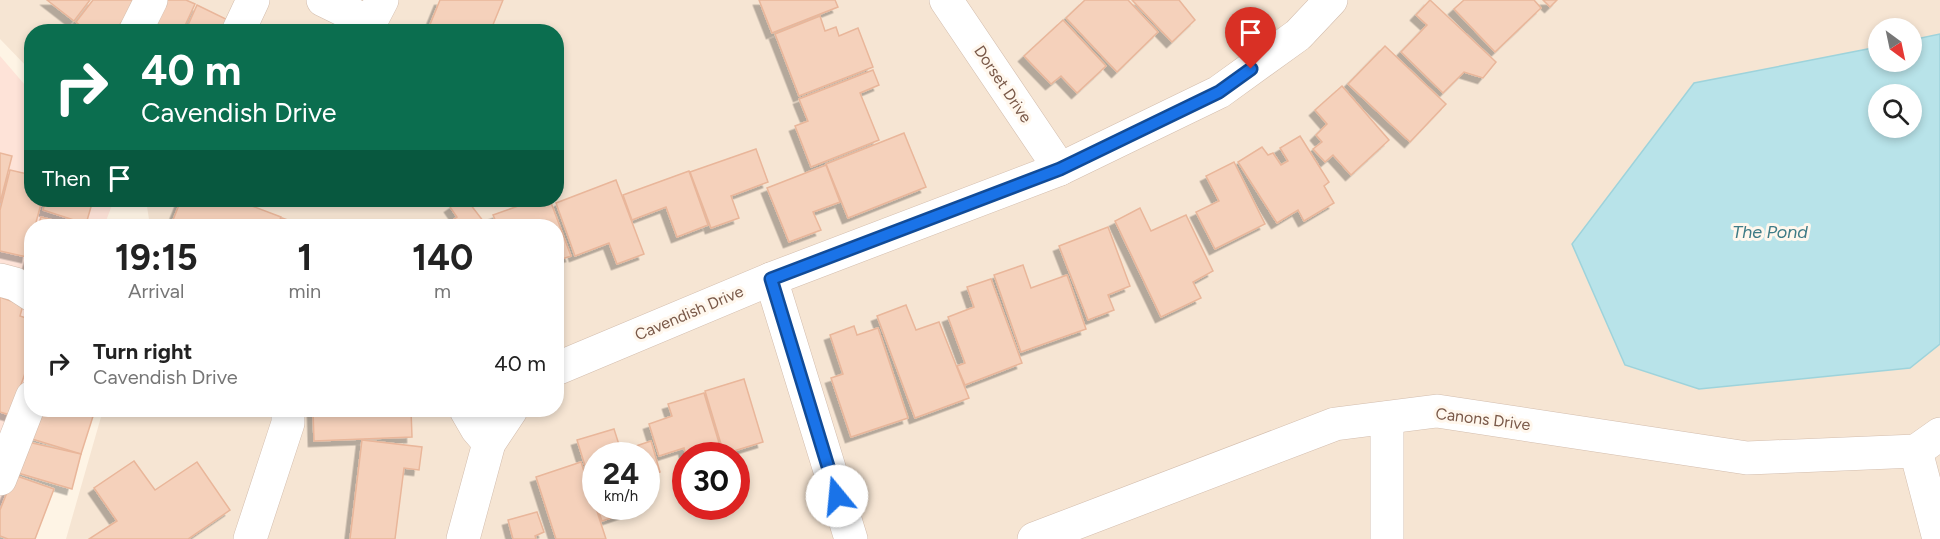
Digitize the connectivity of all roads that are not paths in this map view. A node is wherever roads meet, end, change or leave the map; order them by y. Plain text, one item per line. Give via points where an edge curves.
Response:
1 (150, 0) edge
2 (254, 0) edge
3 (323, 0) edge
4 (946, 0) edge
5 (1331, 0) edge
6 (376, 11) edge
7 (139, 24) edge
8 (242, 24) edge
9 (1060, 169) junction
10 (771, 279) junction
11 (0, 280) edge
12 (24, 290) edge
13 (564, 366) edge
14 (24, 417) edge
15 (288, 417) edge
16 (470, 417) edge
17 (506, 417) edge
18 (1387, 418) junction
19 (1928, 442) edge
20 (489, 443) junction
21 (0, 479) edge
22 (250, 539) edge
23 (463, 539) edge
24 (851, 539) edge
25 (1034, 539) edge
26 (1387, 539) edge
27 (1939, 539) edge

1 - 7 street
2 - 8 street
3 - 6 street
4 - 9 street, Dorset Drive
5 - 9 street, Cavendish Drive via 1298,35 1219,92
9 - 10 street, Cavendish Drive
10 - 13 street, Cavendish Drive
10 - 24 street
11 - 12 street
14 - 21 street
15 - 22 street
16 - 20 street
17 - 20 street
18 - 19 street, Canons Drive via 1437,411 1747,458
18 - 25 street, Canons Drive via 1335,424
18 - 26 street
19 - 27 street
20 - 23 street

